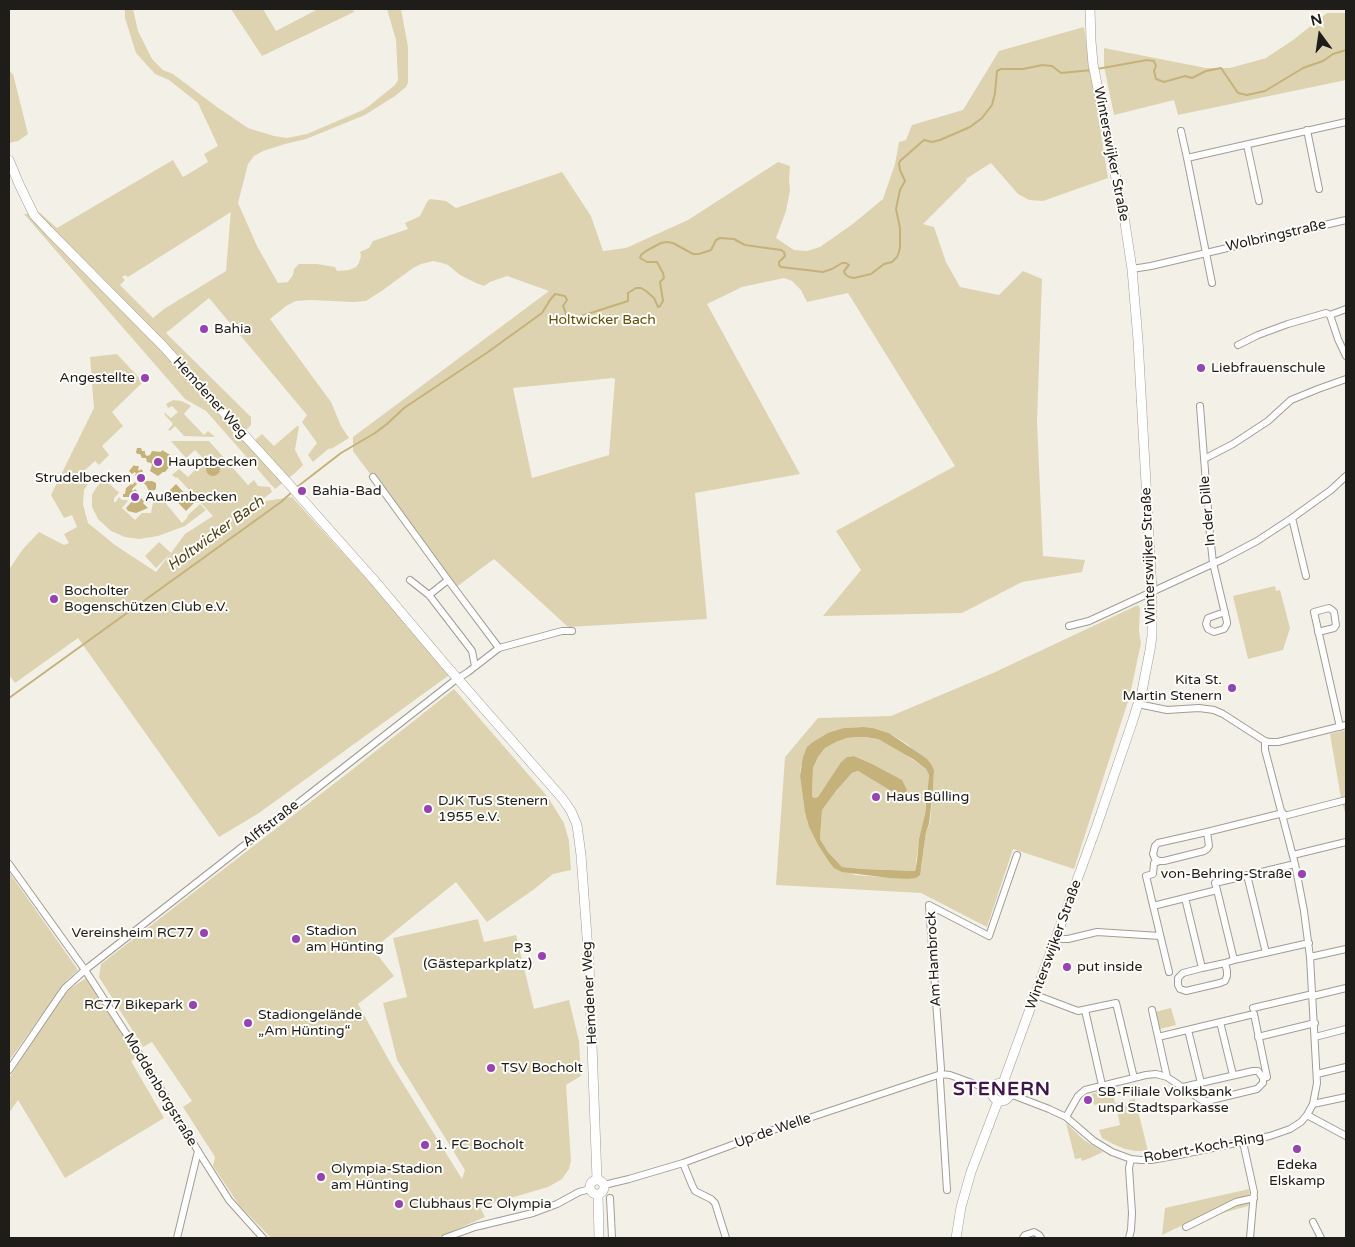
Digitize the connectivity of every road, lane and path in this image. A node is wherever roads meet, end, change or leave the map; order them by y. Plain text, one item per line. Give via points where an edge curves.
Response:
1 (1090, 9) edge
2 (1346, 122) edge
3 (1307, 130) junction
4 (1181, 131) dead end
5 (1247, 145) junction
6 (1187, 158) junction
7 (9, 160) edge
8 (1319, 189) dead end
9 (1259, 202) dead end
10 (1346, 220) edge
11 (1206, 252) junction
12 (1132, 269) junction
13 (1212, 283) dead end
14 (1346, 309) edge
15 (1330, 315) junction
16 (1238, 345) dead end
17 (1346, 356) edge
18 (1346, 379) edge
19 (1200, 406) dead end
20 (1204, 459) junction
21 (1346, 476) edge
22 (373, 478) dead end
23 (1292, 518) junction
24 (1213, 563) junction
25 (1306, 576) dead end
26 (410, 580) dead end
27 (448, 580) junction
28 (1152, 591) junction
29 (429, 595) junction
30 (1225, 612) dead end
31 (1069, 626) dead end
32 (572, 631) dead end
33 (1318, 632) dead end
34 (500, 648) junction
35 (475, 666) junction
36 (458, 679) junction
37 (1138, 704) junction
38 (1343, 726) edge
39 (1264, 741) junction
40 (1346, 800) edge
41 (1283, 815) junction
42 (1208, 832) junction
43 (1346, 842) edge
44 (1017, 855) dead end
45 (1293, 855) junction
46 (1164, 860) junction
47 (9, 864) edge
48 (1295, 864) junction
49 (1247, 875) junction
50 (1217, 890) junction
51 (1185, 898) junction
52 (1153, 906) junction
53 (1160, 936) junction
54 (1062, 939) dead end
55 (1308, 943) junction
56 (1346, 949) edge
57 (1266, 953) junction
58 (1310, 958) junction
59 (1234, 960) junction
60 (1225, 962) junction
61 (1202, 968) junction
62 (85, 970) junction
63 (1169, 972) dead end
64 (1346, 988) edge
65 (1313, 995) junction
66 (1042, 998) dead end
67 (1253, 1008) dead end
68 (1084, 1010) junction
69 (1152, 1010) dead end
70 (1220, 1022) junction
71 (1315, 1023) junction
72 (1346, 1029) edge
73 (1188, 1030) junction
74 (1158, 1037) junction
75 (1258, 1037) junction
76 (1315, 1037) junction
77 (1346, 1067) edge
78 (9, 1070) edge
79 (940, 1074) junction
80 (1316, 1074) junction
81 (1233, 1075) junction
82 (1167, 1077) junction
83 (1134, 1078) junction
84 (1264, 1078) junction
85 (1003, 1083) junction
86 (1201, 1083) junction
87 (1102, 1085) junction
88 (1183, 1087) junction
89 (992, 1090) junction
90 (1010, 1094) junction
91 (1346, 1097) edge
92 (998, 1101) junction
93 (1312, 1104) junction
94 (1307, 1115) junction
95 (1066, 1116) junction
96 (1346, 1136) edge
97 (1243, 1142) junction
98 (198, 1151) junction
99 (1131, 1159) junction
100 (683, 1162) junction
101 (601, 1182) junction
102 (947, 1190) dead end
103 (594, 1192) junction
104 (610, 1198) dead end
105 (1254, 1198) junction
106 (1313, 1222) dead end
107 (1186, 1227) dead end
108 (177, 1238) edge
109 (263, 1238) edge
110 (445, 1238) edge
111 (599, 1238) edge
112 (612, 1238) edge
113 (726, 1238) edge
114 (956, 1238) edge
115 (1023, 1238) edge
116 (1041, 1238) edge
117 (1129, 1238) edge
118 (1250, 1238) edge
119 (1320, 1238) edge

1 - 12 main road, Winterswijker Straße via 1093,64
2 - 3 street
3 - 5 street
3 - 8 street
4 - 6 street
5 - 6 street
5 - 9 street
6 - 11 street
7 - 36 main road, Hemdener Weg via 34,215 162,346 288,483
10 - 11 street, Wolbringstraße
11 - 12 street, Wolbringstraße
11 - 13 street, Wolbringstraße
12 - 28 main road, Winterswijker Straße
14 - 15 street
15 - 16 street via 1326,313 1288,324
15 - 17 street
18 - 20 street, In der Dille via 1291,400 1268,421
19 - 20 street, In der Dille
20 - 24 street, In der Dille
21 - 23 street
22 - 27 street
23 - 24 street via 1257,541
23 - 25 street
24 - 28 street
24 - 30 street, In der Dille
26 - 29 street
27 - 29 street
27 - 34 street
28 - 31 street via 1089,621
28 - 37 main road, Winterswijker Straße via 1150,650
29 - 35 street via 472,651
32 - 34 street
33 - 38 street
34 - 35 street
35 - 36 street
36 - 62 street, Alffstraße
36 - 101 main road, Hemdener Weg via 562,798 577,825 589,964
37 - 39 street via 1167,710 1214,710
37 - 85 main road, Winterswijker Straße
38 - 39 street via 1278,742
39 - 41 street, Robert-Koch-Ring
40 - 41 street
41 - 42 street
41 - 45 street, Robert-Koch-Ring
42 - 46 street via 1209,841 1204,851
42 - 46 street via 1158,843 1153,854 1159,861
43 - 45 street
44 - 79 street, Am Hambrock via 989,936 929,905
45 - 48 street, Robert-Koch-Ring
46 - 52 street via 1154,863 1153,874 1146,876
47 - 62 street, Moddenborgstraße
48 - 49 street
48 - 55 street, Robert-Koch-Ring
49 - 50 street via 1215,883
49 - 57 street
50 - 51 street
50 - 59 street
51 - 52 street
51 - 61 street
52 - 53 street
53 - 54 street via 1097,932
53 - 63 street
55 - 57 street
55 - 58 street, Robert-Koch-Ring
56 - 58 street
57 - 59 street
58 - 65 street, Robert-Koch-Ring
59 - 60 street
60 - 61 street
60 - 61 street via 1224,981 1189,991 1180,989 1177,982 1183,972
62 - 78 street, Alffstraße via 58,998
62 - 98 street, Moddenborgstraße
64 - 65 street
65 - 67 street
65 - 71 street, Robert-Koch-Ring
66 - 68 street via 1078,1011
68 - 83 street via 1116,1003
68 - 87 street
69 - 74 street
70 - 73 street
70 - 75 street via 1254,1014
70 - 81 street
71 - 75 street
71 - 76 street, Robert-Koch-Ring
72 - 76 street
73 - 74 street
73 - 86 street
74 - 82 street
75 - 84 street via 1267,1078
76 - 80 street, Robert-Koch-Ring
77 - 80 street
79 - 89 street
79 - 100 street, Up de Welle
79 - 102 street
80 - 93 street, Robert-Koch-Ring
81 - 84 street via 1252,1070
81 - 86 street
82 - 83 street via 1156,1074
82 - 88 street
83 - 87 street
84 - 88 street via 1258,1089 1207,1102
85 - 89 main road via 996,1083
85 - 90 main road
86 - 88 street
87 - 95 street via 1080,1093
89 - 92 main road via 992,1097
90 - 92 main road via 1005,1100
90 - 95 street, Robert-Koch-Ring
91 - 93 street
92 - 114 main road via 971,1172
93 - 94 street, Robert-Koch-Ring
94 - 96 street
94 - 97 street, Robert-Koch-Ring via 1290,1129
95 - 99 street, Robert-Koch-Ring via 1094,1141
97 - 99 street, Robert-Koch-Ring via 1151,1160
97 - 105 street
98 - 108 street
98 - 109 street, Moddenborgstraße via 229,1200
99 - 117 street
100 - 101 street, Up de Welle via 629,1179
100 - 113 street via 695,1191 715,1203
101 - 103 main road via 603,1191
101 - 103 main road via 595,1180 590,1184
103 - 110 street via 579,1192 533,1213 474,1227
103 - 111 main road
104 - 112 street
105 - 107 street via 1236,1202
105 - 118 street
106 - 119 street
115 - 116 street via 1034,1232

